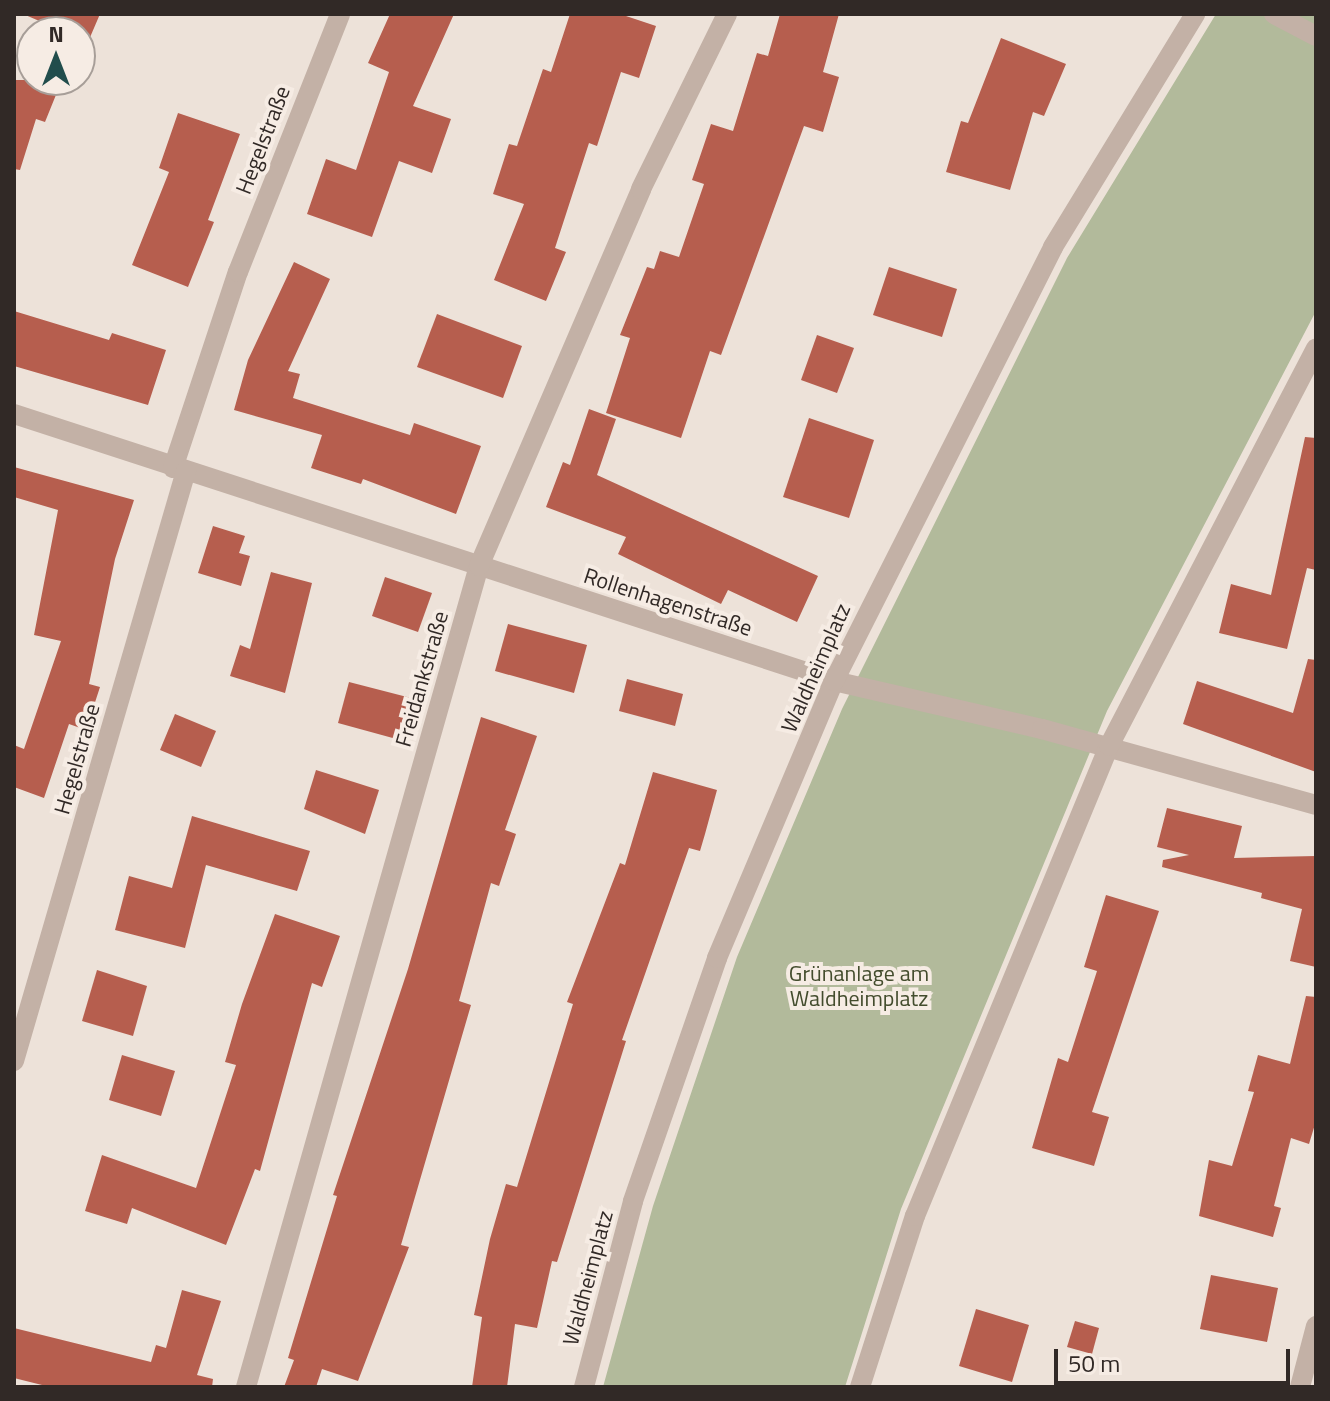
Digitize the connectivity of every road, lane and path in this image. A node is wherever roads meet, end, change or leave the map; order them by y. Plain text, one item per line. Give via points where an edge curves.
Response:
1 (340, 14) edge
2 (727, 14) edge
3 (1195, 14) edge
4 (1274, 14) edge
5 (1316, 36) edge
6 (1316, 349) edge
7 (1309, 372) edge
8 (14, 414) edge
9 (179, 469) junction
10 (479, 566) junction
11 (834, 681) junction
12 (1109, 746) junction
13 (1316, 805) edge
14 (14, 1061) edge
15 (1316, 1326) edge
16 (246, 1387) edge
17 (584, 1387) edge
18 (860, 1387) edge
19 (1300, 1387) edge

1 - 9 street, Hegelstraße via 238,272
2 - 10 street, Freidankstraße via 641,189
3 - 11 street, Waldheimplatz via 1053,247
4 - 5 street
6 - 7 street
7 - 12 street
8 - 9 street, Rollenhagenstraße
9 - 10 street, Rollenhagenstraße
9 - 14 street, Hegelstraße
10 - 11 street, Rollenhagenstraße
10 - 16 street, Freidankstraße
11 - 12 street, Rollenhagenstraße
11 - 17 street, Waldheimplatz via 717,958 633,1201
12 - 13 street, Rollenhagenstraße
12 - 18 street via 915,1216
15 - 19 street

